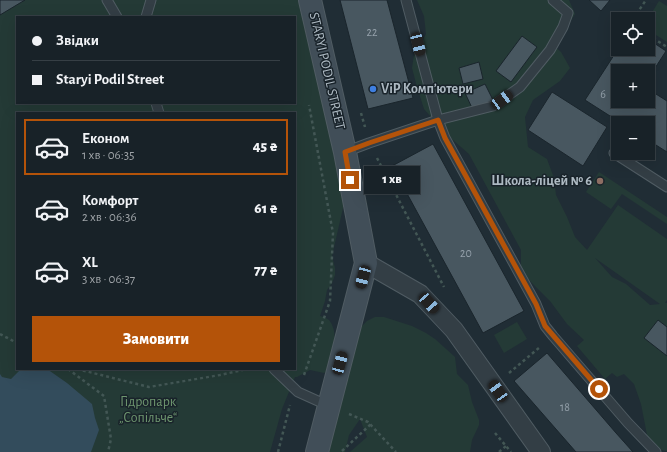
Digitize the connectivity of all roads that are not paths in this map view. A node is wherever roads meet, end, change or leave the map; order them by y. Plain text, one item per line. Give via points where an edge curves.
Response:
1 (107, 0) edge
2 (151, 0) edge
3 (310, 0) edge
4 (406, 0) edge
5 (553, 0) edge
6 (116, 16) edge
7 (146, 16) edge
8 (438, 120) junction
9 (345, 152) junction
10 (625, 160) edge
11 (667, 186) edge
12 (366, 263) junction
13 (275, 370) edge
14 (338, 410) junction
15 (317, 452) edge
16 (541, 452) edge
17 (656, 452) edge

1 - 6 lane
2 - 7 lane
3 - 9 main road, STARYI PODIL STREET
4 - 8 lane
5 - 8 lane via 568,13 563,27 550,50 520,87 493,106
8 - 9 lane
8 - 17 lane via 445,138 536,304 545,326
9 - 12 main road, STARYI PODIL STREET
10 - 11 lane
12 - 14 main road
12 - 16 street via 420,294 454,330
13 - 14 lane via 298,392
14 - 15 main road

